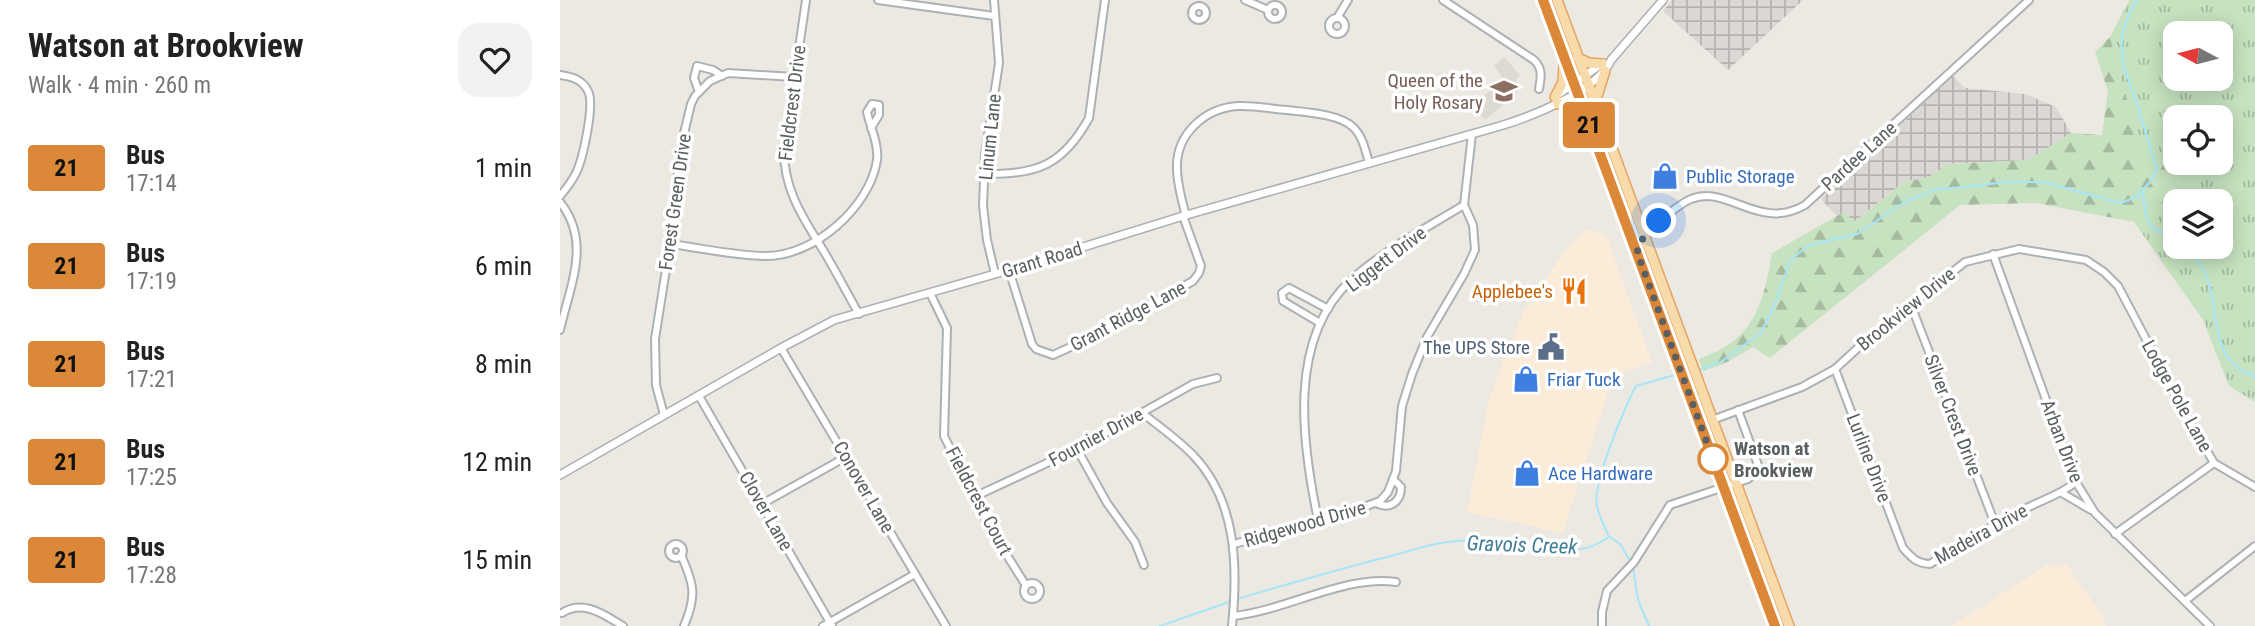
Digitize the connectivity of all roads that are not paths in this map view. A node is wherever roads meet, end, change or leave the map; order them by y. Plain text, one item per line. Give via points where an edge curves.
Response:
1 (806, 0) edge
2 (878, 0) edge
3 (994, 0) edge
4 (1105, 0) edge
5 (1209, 0) edge
6 (1245, 0) edge
7 (1348, 0) edge
8 (1443, 0) edge
9 (1543, 0) edge
10 (1557, 0) edge
11 (1663, 0) edge
12 (2029, 0) edge
13 (889, 1) edge
14 (1203, 8) dead end
15 (1268, 10) dead end
16 (994, 16) junction
17 (1337, 18) dead end
18 (1578, 58) junction
19 (1564, 59) junction
20 (1606, 65) junction
21 (560, 75) edge
22 (722, 75) junction
23 (794, 77) junction
24 (1586, 81) junction
25 (1576, 88) junction
26 (1539, 89) dead end
27 (699, 92) junction
28 (1554, 102) junction
29 (1595, 105) junction
30 (1584, 110) junction
31 (871, 128) dead end
32 (1472, 134) junction
33 (1369, 162) junction
34 (985, 174) junction
35 (560, 196) edge
36 (560, 202) edge
37 (1464, 205) junction
38 (1185, 216) junction
39 (1638, 220) junction
40 (1659, 221) junction
41 (817, 240) junction
42 (1641, 243) junction
43 (670, 244) junction
44 (1993, 254) junction
45 (1009, 270) junction
46 (995, 274) junction
47 (2118, 286) joint
48 (930, 293) junction
49 (1910, 305) junction
50 (1328, 309) junction
51 (859, 314) junction
52 (1320, 323) junction
53 (560, 330) edge
54 (781, 348) junction
55 (1835, 369) junction
56 (1217, 379) dead end
57 (699, 396) junction
58 (1738, 410) junction
59 (1142, 413) junction
60 (664, 415) junction
61 (1712, 419) junction
62 (1077, 449) junction
63 (846, 457) junction
64 (2214, 463) junction
65 (560, 475) edge
66 (1394, 480) junction
67 (2076, 482) junction
68 (1736, 483) junction
69 (1724, 487) junction
70 (2255, 487) edge
71 (2062, 494) junction
72 (974, 497) junction
73 (1376, 503) junction
74 (762, 504) junction
75 (2095, 513) junction
76 (1318, 520) junction
77 (1995, 524) junction
78 (2115, 534) junction
79 (1234, 544) junction
80 (2255, 546) edge
81 (1903, 548) joint
82 (681, 555) dead end
83 (1144, 565) dead end
84 (915, 574) junction
85 (1396, 582) dead end
86 (1025, 584) dead end
87 (2185, 601) junction
88 (561, 612) edge
89 (1233, 615) junction
90 (560, 622) edge
91 (831, 624) edge
92 (623, 626) edge
93 (684, 626) edge
94 (823, 626) edge
95 (946, 626) edge
96 (1232, 626) edge
97 (1602, 626) edge
98 (1775, 626) edge
99 (1789, 626) edge
100 (2210, 626) edge

1 - 23 street, Fieldcrest Drive
2 - 13 street
3 - 16 street, Linum Lane
4 - 34 street via 1089,118 1080,134 1069,149 1042,168
5 - 14 street
6 - 15 street
7 - 17 street
8 - 26 street via 1534,60 1542,73
9 - 19 main road
10 - 18 main road
11 - 20 street, Grant Road
12 - 40 street, Pardee Lane via 1805,205 1768,214 1702,197 1682,204
13 - 16 street
16 - 34 street, Linum Lane via 999,63
18 - 20 main road
18 - 24 main road
19 - 25 main road
19 - 28 main road via 1563,82
20 - 24 street, Grant Road
20 - 29 main road
21 - 35 street via 579,80 590,93 591,105 581,163
22 - 23 street via 741,72
22 - 27 street
22 - 27 street, Forest Green Drive via 697,66 694,78
23 - 41 street, Fieldcrest Drive via 784,166 788,187
24 - 25 street, Grant Road
24 - 29 main road
25 - 28 street, Grant Road
25 - 30 main road
27 - 43 street, Forest Green Drive via 691,104 681,146
28 - 30 main road
28 - 32 street, Grant Road via 1531,115
29 - 39 main road
30 - 42 main road
31 - 41 street via 877,157 872,180 848,215
32 - 33 street, Grant Road
32 - 37 street
33 - 38 street, Grant Road
33 - 38 street via 1362,139 1345,121 1309,112 1222,108 1199,118 1180,146 1177,167
34 - 46 street, Linum Lane via 985,218
36 - 53 street via 574,226 578,249
37 - 50 street, Liggett Drive via 1360,273
37 - 66 street, Ridgewood Drive via 1473,225 1475,250 1412,374 1402,406
38 - 45 street, Grant Road
38 - 45 street, Grant Ridge Lane via 1201,265 1193,281 1053,355 1032,344
39 - 40 main road
39 - 42 main road
40 - 42 main road
41 - 43 street via 800,251 768,256
41 - 51 street, Fieldcrest Drive
42 - 61 main road
42 - 69 main road via 1679,368
43 - 60 street, Forest Green Drive via 655,339 656,385
44 - 47 street, Brookview Drive via 2019,249 2086,260
44 - 49 street, Brookview Drive via 1965,262
44 - 67 street, Arban Drive
45 - 46 street, Grant Road
46 - 48 street, Grant Road
47 - 64 street, Lodge Pole Lane
48 - 51 street, Grant Road
48 - 72 street, Fieldcrest Court via 947,328 944,436
49 - 55 street, Brookview Drive
49 - 77 street, Silver Crest Drive
50 - 52 street, Liggett Drive
50 - 52 street via 1289,288 1282,293 1283,301
51 - 54 street, Grant Road via 834,320
52 - 76 street, Liggett Drive via 1304,387 1309,476
54 - 57 street, Grant Road
54 - 63 street, Conover Lane
55 - 58 street, Brookview Drive via 1802,387
55 - 81 street, Lurline Drive
56 - 59 street, Fournier Drive via 1193,384
57 - 60 street, Grant Road
57 - 74 street, Clover Lane
58 - 61 street, Brookview Drive
58 - 68 street via 1758,465 1754,476
59 - 62 street, Fournier Drive
59 - 79 street via 1205,470 1226,508
60 - 65 street, Grant Road
61 - 68 main road
62 - 72 street, Fournier Drive
62 - 83 street via 1135,542
63 - 74 street
63 - 84 street, Conover Lane
64 - 70 street, Lodge Pole Lane
64 - 78 street
66 - 73 street, Ridgewood Drive
66 - 73 street, Ridgewood Drive via 1401,487 1398,499 1383,507
67 - 71 street, Madeira Drive
67 - 75 street, Arban Drive
68 - 69 street
68 - 99 main road
69 - 97 street via 1670,505 1631,565 1607,592
69 - 98 main road
71 - 75 street
71 - 77 street, Madeira Drive via 2042,499
72 - 86 street, Fieldcrest Court
73 - 76 street, Ridgewood Drive
74 - 91 street, Clover Lane
75 - 78 street, Arban Drive
76 - 79 street, Ridgewood Drive
77 - 81 street, Madeira Drive via 1930,564 1913,560
78 - 87 street, Arban Drive
79 - 89 street
80 - 87 street
82 - 93 street via 694,589
84 - 91 street
84 - 95 street, Conover Lane
85 - 89 street via 1371,580
87 - 100 street, Arban Drive
88 - 90 street
88 - 92 street via 592,608
89 - 96 street
91 - 94 street

